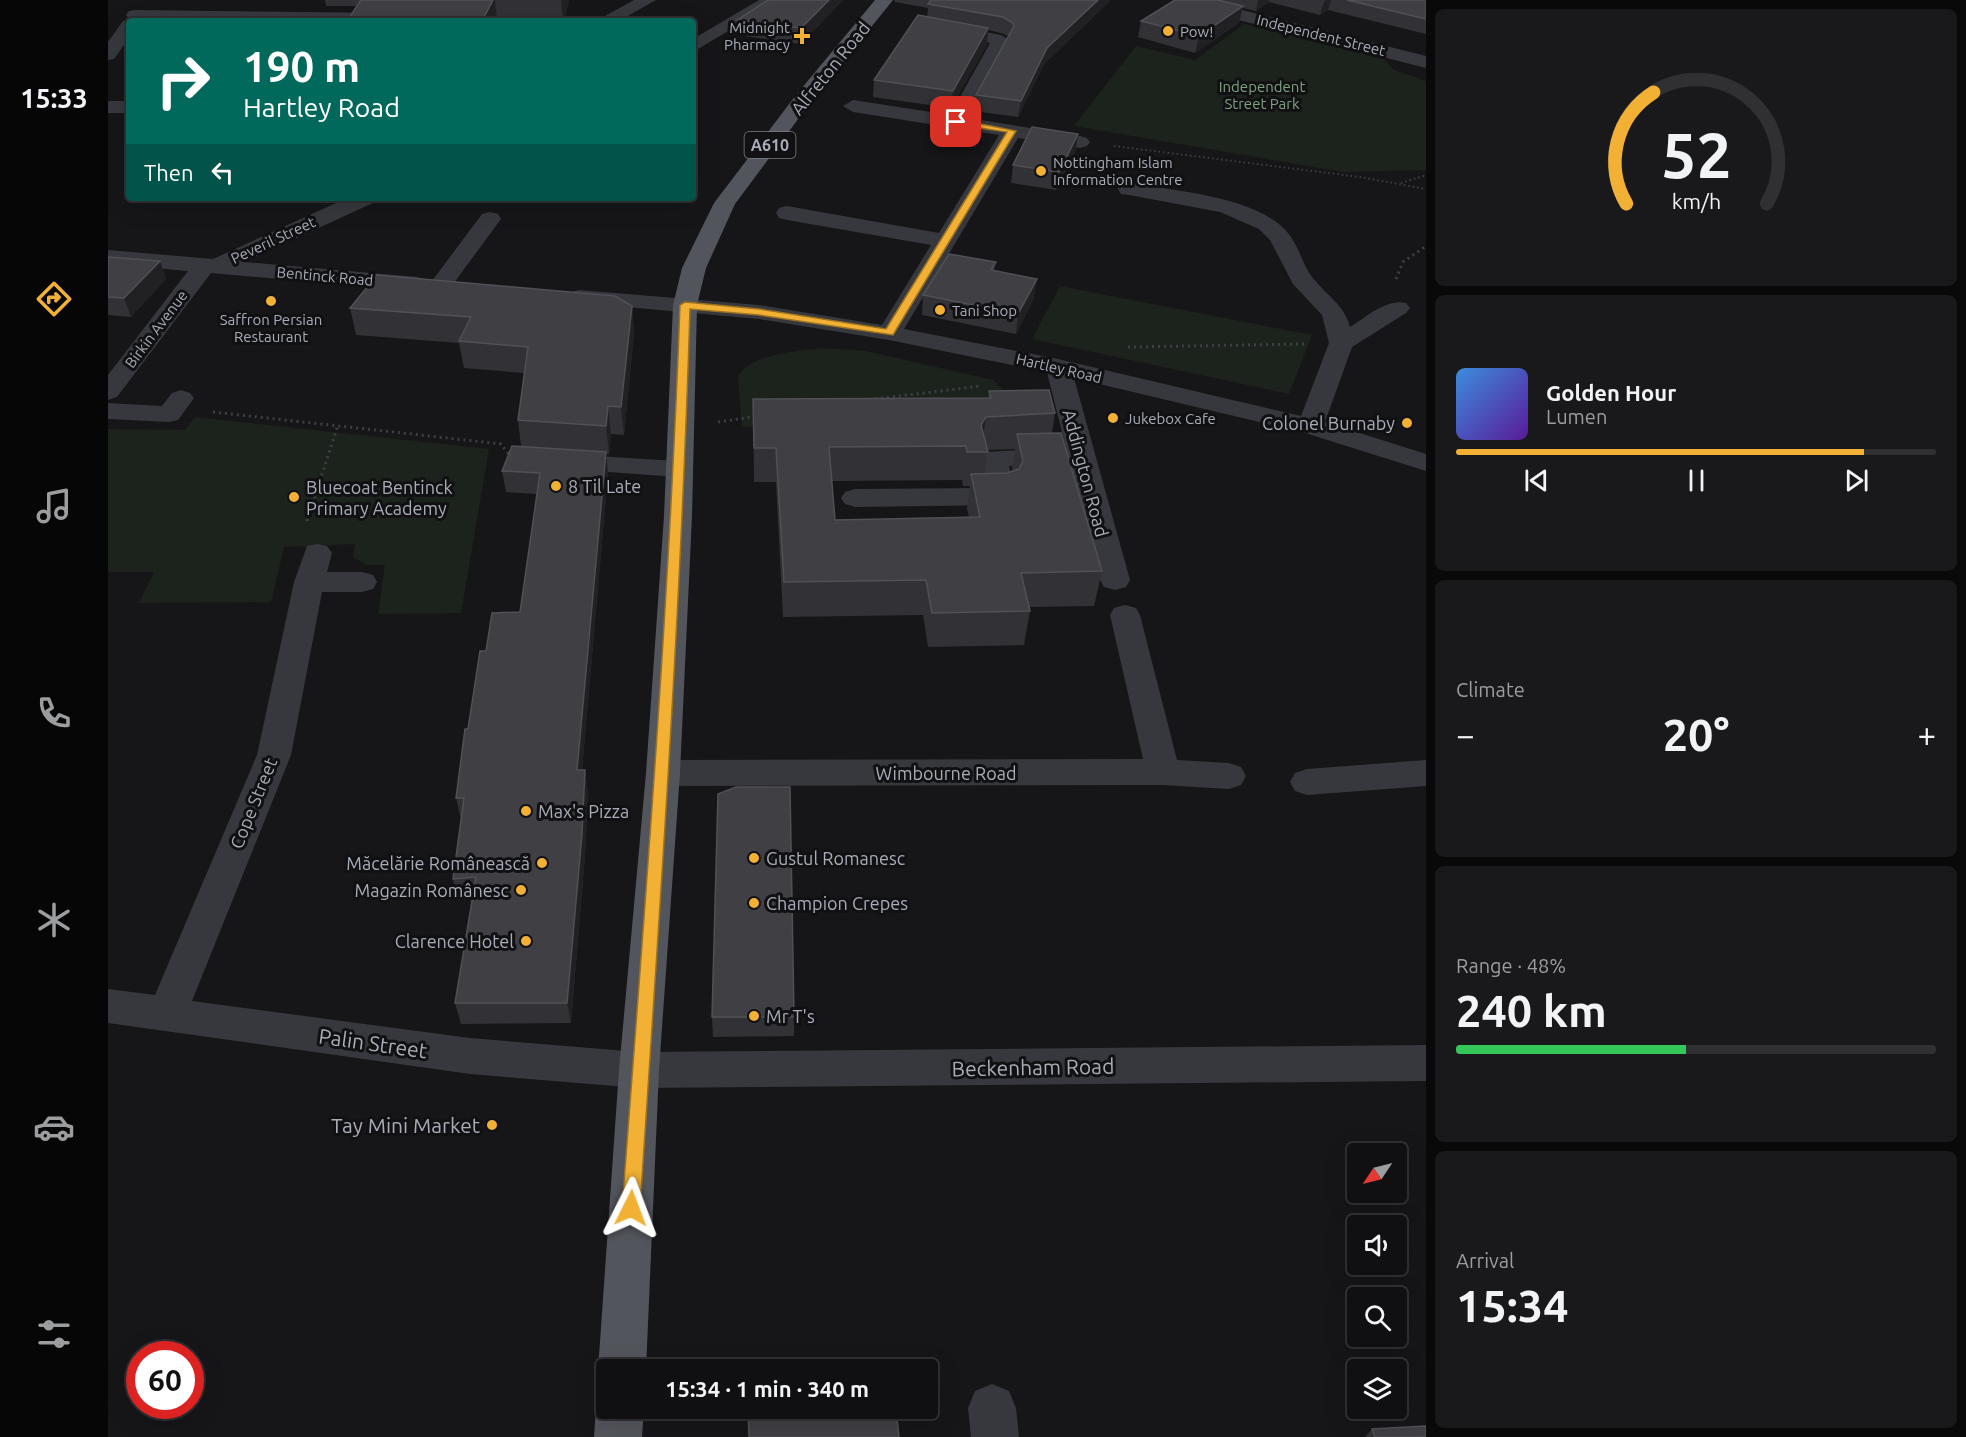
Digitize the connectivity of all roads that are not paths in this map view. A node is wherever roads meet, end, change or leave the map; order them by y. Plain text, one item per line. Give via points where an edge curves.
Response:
1 (148, 0) edge
2 (647, 0) edge
3 (884, 0) edge
4 (1182, 0) edge
5 (765, 1) edge
6 (133, 18) edge
7 (611, 18) edge
8 (126, 22) edge
9 (108, 25) edge
10 (926, 26) edge
11 (126, 28) edge
12 (696, 45) edge
13 (108, 55) edge
14 (1426, 62) edge
15 (854, 106) dead end
16 (108, 107) edge
17 (126, 107) edge
18 (956, 122) junction
19 (1012, 131) junction
20 (1080, 142) road end
21 (1129, 189) dead end
22 (358, 201) edge
23 (787, 213) dead end
24 (490, 219) dead end
25 (945, 242) junction
26 (108, 257) edge
27 (209, 266) junction
28 (440, 286) junction
29 (463, 288) edge
30 (557, 295) edge
31 (685, 305) junction
32 (1398, 308) road end
33 (889, 333) junction
34 (1341, 343) junction
35 (1058, 367) junction
36 (108, 392) edge
37 (192, 405) road end
38 (108, 411) edge
39 (1310, 426) junction
40 (1081, 456) junction
41 (513, 459) edge
42 (1426, 463) edge
43 (678, 469) junction
44 (855, 498) dead end
45 (1115, 580) dead end
46 (362, 582) dead end
47 (1125, 615) dead end
48 (1163, 772) junction
49 (1426, 773) edge
50 (663, 774) junction
51 (1229, 776) dead end
52 (1307, 782) dead end
53 (108, 1006) edge
54 (166, 1014) junction
55 (1426, 1063) edge
56 (639, 1070) junction
57 (623, 1359) edge
58 (619, 1419) edge
59 (618, 1437) edge

1 - 6 street
2 - 7 street
3 - 31 main road, Alfreton Road / A610 via 725,203 694,268
4 - 14 street, Independent Street
5 - 12 street
8 - 9 street
10 - 18 street via 1002,40
11 - 13 street
15 - 18 street
16 - 17 street
18 - 19 street
19 - 20 street
19 - 25 street
21 - 34 street via 1226,207 1267,224 1280,237 1301,279 1334,313
22 - 27 street, Peveril Street
23 - 25 street
24 - 28 street
25 - 33 street
26 - 27 street, Bentinck Road
27 - 28 street, Bentinck Road
27 - 36 street, Birkin Avenue
28 - 29 street, Bentinck Road
30 - 31 street
31 - 33 street, Hartley Road via 759,312
31 - 43 main road, Alfreton Road / A610
32 - 34 street
33 - 35 street, Hartley Road
34 - 39 street
35 - 39 street, Hartley Road
35 - 40 street, Addington Road
37 - 38 street via 169,414
39 - 42 street, Hartley Road
40 - 44 street via 993,458 1002,496
40 - 45 street, Addington Road
41 - 43 street
43 - 50 main road, Alfreton Road / A610
46 - 54 street, Cope Street via 313,568 274,754
47 - 48 street
48 - 50 street, Wimbourne Road
48 - 51 street, Wimbourne Road
49 - 52 street
50 - 56 main road, Alfreton Road / A610
53 - 54 street, Palin Street
54 - 56 street, Palin Street via 470,1056
55 - 56 street, Beckenham Road
56 - 57 main road, Alfreton Road / A610
58 - 59 main road

